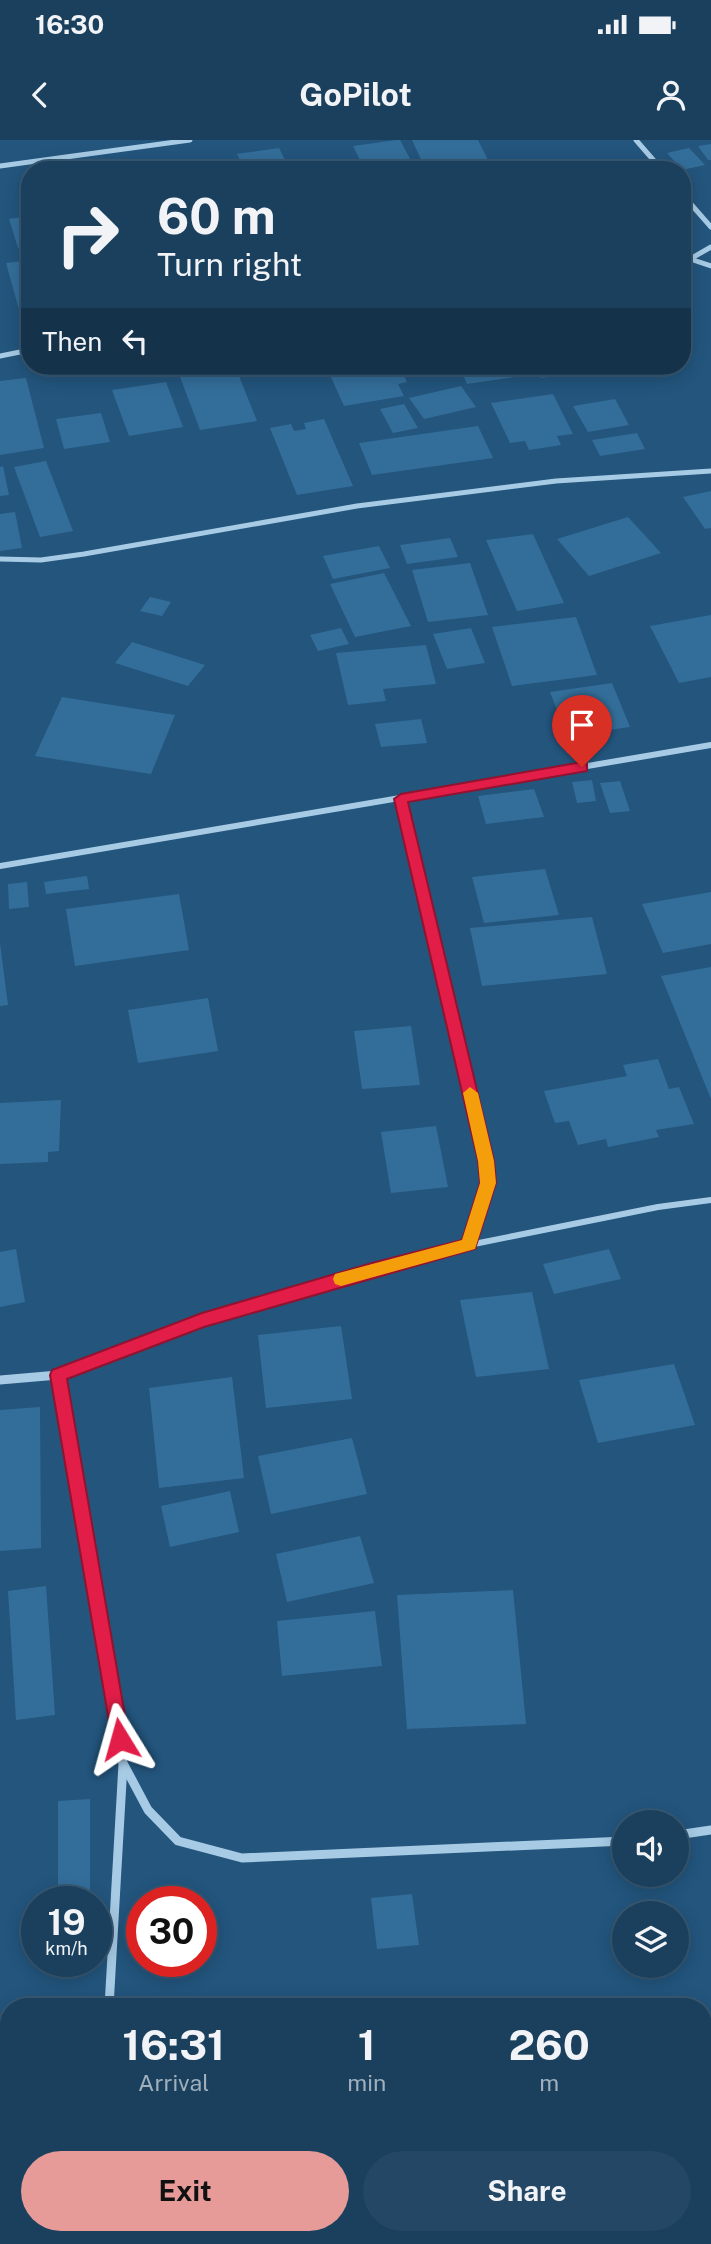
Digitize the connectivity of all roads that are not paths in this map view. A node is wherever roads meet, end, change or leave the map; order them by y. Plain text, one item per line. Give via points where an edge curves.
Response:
1 (190, 140) edge
2 (636, 140) edge
3 (37, 161) edge
4 (654, 161) edge
5 (21, 163) edge
6 (0, 166) edge
7 (691, 204) edge
8 (711, 227) edge
9 (711, 247) edge
10 (691, 258) edge
11 (691, 259) edge
12 (711, 266) edge
13 (21, 352) edge
14 (0, 356) edge
15 (711, 471) edge
16 (0, 559) edge
17 (711, 745) edge
18 (401, 799) junction
19 (0, 866) edge
20 (711, 1200) edge
21 (469, 1245) junction
22 (58, 1375) junction
23 (0, 1380) edge
24 (124, 1763) junction
25 (711, 1830) edge
26 (689, 1833) edge
27 (612, 1842) edge
28 (109, 1998) edge

1 - 3 street
2 - 4 street
5 - 6 street
7 - 8 street
9 - 10 street
11 - 12 street
13 - 14 street
15 - 16 street via 556,481 357,506 84,554
17 - 18 street
18 - 19 street
18 - 21 street via 486,1161 488,1183
20 - 21 street
21 - 22 street via 202,1320
22 - 23 street
22 - 24 street
24 - 27 street via 148,1810 178,1841 242,1858
24 - 28 street
25 - 26 street

